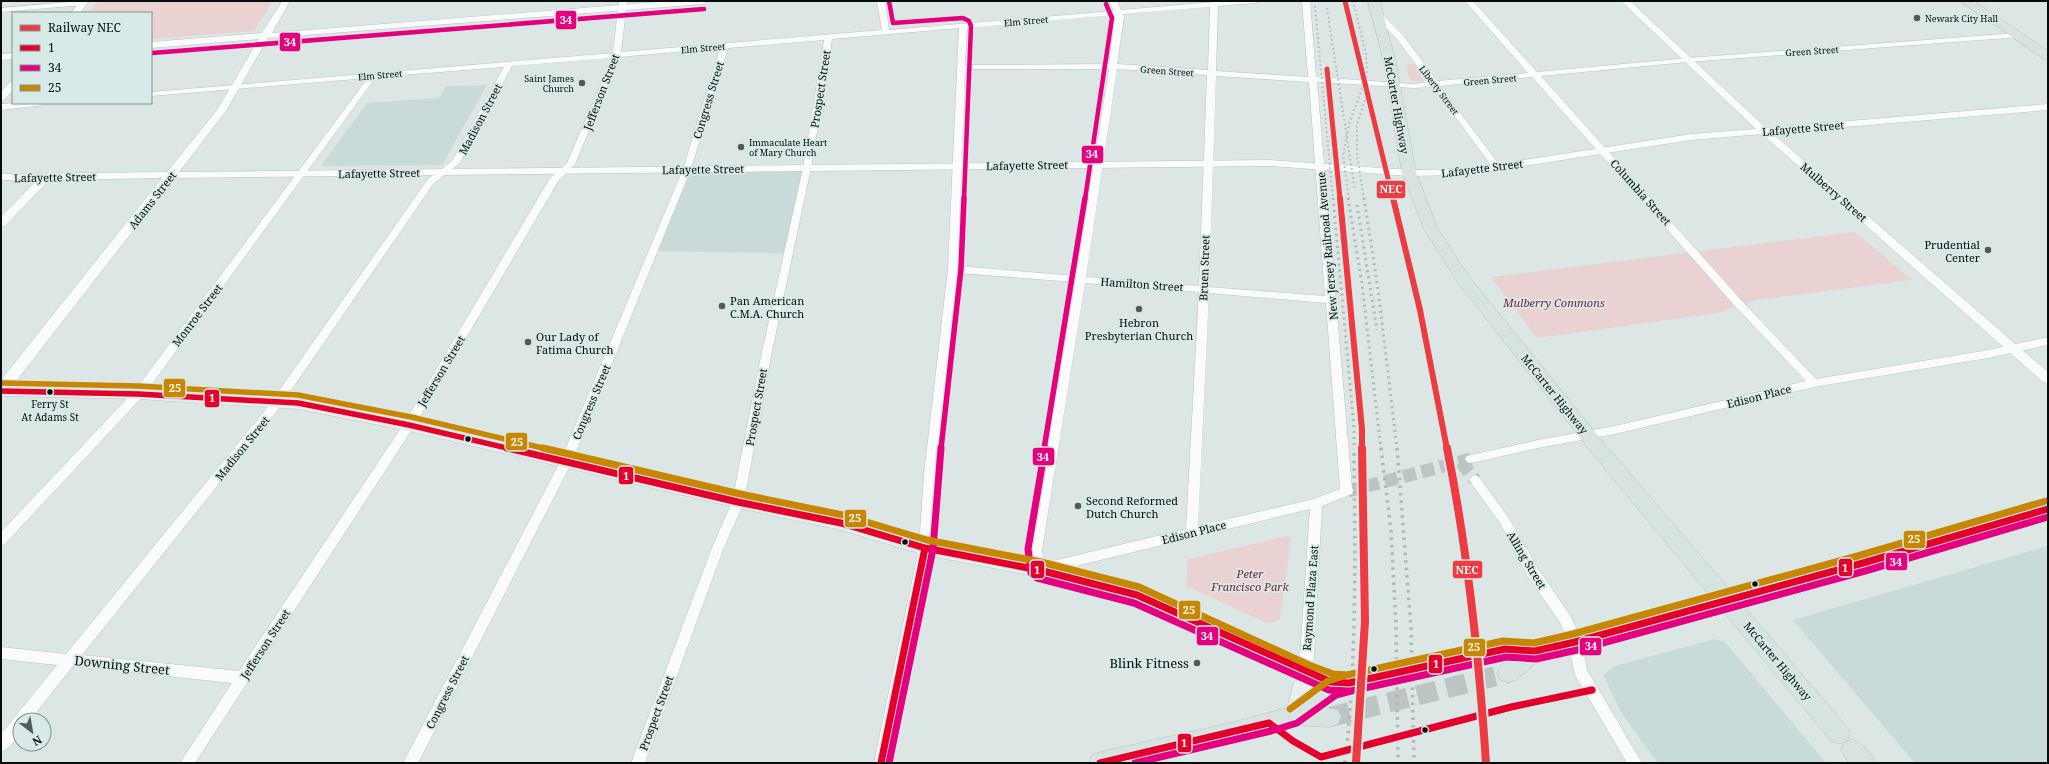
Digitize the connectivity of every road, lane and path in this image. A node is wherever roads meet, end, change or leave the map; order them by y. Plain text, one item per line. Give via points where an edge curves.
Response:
1 (286, 1) edge
2 (702, 1) edge
3 (881, 1) edge
4 (1113, 1) edge
5 (1255, 1) edge
6 (1306, 1) edge
7 (1374, 1) edge
8 (1469, 1) edge
9 (1625, 1) edge
10 (1966, 1) edge
11 (84, 2) edge
12 (623, 4) edge
13 (1214, 4) junction
14 (1, 10) edge
15 (76, 12) edge
16 (1119, 12) junction
17 (1378, 15) junction
18 (963, 26) junction
19 (886, 32) junction
20 (2017, 35) junction
21 (266, 36) junction
22 (828, 37) junction
23 (152, 45) edge
24 (725, 46) junction
25 (617, 55) junction
26 (12, 56) edge
27 (2048, 56) edge
28 (1, 57) edge
29 (1688, 60) junction
30 (509, 64) junction
31 (962, 67) junction
32 (1112, 67) junction
33 (1211, 74) junction
34 (374, 75) junction
35 (1537, 75) junction
36 (1313, 80) junction
37 (12, 85) edge
38 (1434, 85) junction
39 (1393, 86) junction
40 (236, 87) junction
41 (152, 94) edge
42 (1, 98) edge
43 (33, 104) edge
44 (1, 107) edge
45 (2048, 108) edge
46 (1763, 131) junction
47 (1602, 150) junction
48 (1208, 163) junction
49 (1099, 164) junction
50 (956, 166) junction
51 (1320, 166) junction
52 (1497, 167) junction
53 (807, 168) junction
54 (688, 169) junction
55 (443, 172) junction
56 (562, 172) junction
57 (1409, 173) junction
58 (301, 174) junction
59 (172, 176) junction
60 (1, 177) edge
61 (46, 177) junction
62 (1, 224) edge
63 (953, 269) junction
64 (1080, 280) junction
65 (1204, 289) junction
66 (1331, 300) junction
67 (2048, 341) edge
68 (2012, 348) junction
69 (2048, 379) edge
70 (1814, 383) junction
71 (1, 387) edge
72 (1, 391) edge
73 (138, 394) junction
74 (278, 402) junction
75 (409, 425) junction
76 (1588, 435) junction
77 (1471, 459) tunnel mouth
78 (566, 462) junction
79 (1475, 480) tunnel mouth
80 (1347, 491) joint
81 (738, 502) junction
82 (1316, 503) junction
83 (2048, 509) edge
84 (1192, 532) junction
85 (1, 540) edge
86 (925, 548) junction
87 (1039, 570) junction
88 (1726, 599) junction
89 (1574, 642) junction
90 (1505, 649) tunnel mouth
91 (1535, 651) junction
92 (1, 653) edge
93 (69, 659) junction
94 (1306, 672) junction
95 (1508, 673) tunnel mouth
96 (243, 678) junction
97 (1332, 685) joint
98 (28, 712) edge
99 (1295, 715) junction
100 (1330, 717) tunnel mouth
101 (12, 732) edge
102 (1, 745) edge
103 (1852, 749) edge
104 (187, 763) edge
105 (410, 763) edge
106 (638, 763) edge
107 (881, 763) edge
108 (1100, 763) edge
109 (1635, 763) edge

1 - 21 street, Adams Street
2 - 12 street
3 - 19 street
4 - 16 street
5 - 13 street, Elm Street
6 - 36 street, New Jersey Railroad Avenue
7 - 17 main road, McCarter Highway
8 - 35 street, Columbia Street
9 - 29 street, Mulberry Street
10 - 20 main road
11 - 14 street
11 - 15 street
12 - 21 street
12 - 25 street, Jefferson Street
13 - 16 street, Elm Street
13 - 33 street, Bruen Street
16 - 18 street, Elm Street
16 - 32 street
17 - 38 street, Liberty Street via 1399,36
17 - 39 main road, McCarter Highway
18 - 19 street, Elm Street
18 - 31 street
19 - 22 street, Elm Street
20 - 27 main road
20 - 29 street, Green Street
21 - 23 street
21 - 40 street, Adams Street
22 - 24 street, Elm Street
22 - 53 street, Prospect Street
24 - 25 street, Elm Street
24 - 54 street, Congress Street
25 - 30 street, Elm Street
25 - 56 street, Jefferson Street via 571,164
26 - 28 street
29 - 35 street, Green Street
29 - 46 street, Mulberry Street
30 - 34 street, Elm Street
30 - 55 street, Madison Street via 456,163
31 - 32 street, Green Street
31 - 50 street
32 - 33 street, Green Street
32 - 49 street
33 - 36 street, Green Street
33 - 48 street, Bruen Street
34 - 40 street, Elm Street
34 - 58 street, Monroe Street
35 - 38 street, Green Street
35 - 47 street, Columbia Street
36 - 39 street, Green Street
36 - 51 street, New Jersey Railroad Avenue
37 - 42 street
38 - 39 street, Green Street
38 - 52 street, Liberty Street
39 - 57 main road, McCarter Highway
40 - 41 street, Elm Street
40 - 59 street, Adams Street via 221,112
43 - 44 street
45 - 46 street, Lafayette Street
46 - 47 street, Lafayette Street via 1691,137
46 - 68 street, Mulberry Street
47 - 52 street, Lafayette Street
47 - 70 street, Columbia Street via 1738,303
48 - 49 street, Lafayette Street
48 - 51 street, Lafayette Street
48 - 65 street, Bruen Street
49 - 50 street, Lafayette Street
49 - 64 street
50 - 53 street, Lafayette Street
50 - 63 street
51 - 57 street, Lafayette Street
51 - 66 street, New Jersey Railroad Avenue
52 - 57 street, Lafayette Street via 1466,172
53 - 54 street, Lafayette Street
53 - 81 street, Prospect Street via 765,361
54 - 56 street, Lafayette Street
54 - 78 street, Congress Street
55 - 56 street, Lafayette Street
55 - 58 street, Lafayette Street
55 - 74 street, Madison Street via 428,186
56 - 75 street, Jefferson Street via 555,178
57 - 76 main road, McCarter Highway via 1431,230 1463,279
58 - 59 street, Lafayette Street
58 - 73 street, Monroe Street
59 - 61 street, Lafayette Street
59 - 71 street, Adams Street via 12,377
60 - 61 street, Lafayette Street
61 - 62 street
63 - 64 street, Hamilton Street
63 - 86 street via 930,474
64 - 65 street, Hamilton Street
64 - 87 street via 1036,550
65 - 66 street, Hamilton Street
65 - 84 street, Bruen Street
66 - 80 street, New Jersey Railroad Avenue
67 - 68 street, Edison Place
68 - 69 street, Mulberry Street
68 - 70 street, Edison Place
70 - 76 street, Edison Place
72 - 73 main road
73 - 74 main road
73 - 85 street, Monroe Street
74 - 75 main road via 298,403
74 - 93 street, Madison Street
75 - 78 main road
75 - 96 street, Jefferson Street
76 - 77 street, Edison Place
76 - 88 main road, McCarter Highway
78 - 81 main road
78 - 105 street, Congress Street
79 - 89 street, Alling Street via 1504,520 1532,572 1562,613
80 - 82 street, Edison Place
81 - 86 main road via 841,523
81 - 106 street, Prospect Street via 717,550
82 - 84 street, Edison Place
82 - 94 street, Raymond Plaza East
83 - 88 main road
84 - 87 street, Edison Place
86 - 87 main road
86 - 107 street
87 - 94 main road via 1137,595
88 - 89 main road
88 - 103 main road, McCarter Highway
89 - 91 main road
89 - 109 street, Alling Street via 1580,672
90 - 91 main road
91 - 95 main road
92 - 93 street, Downing Street
93 - 96 street, Downing Street
93 - 98 street, Madison Street
94 - 97 main road
94 - 99 main road, Raymond Plaza East
96 - 104 street, Jefferson Street
97 - 99 main road
99 - 100 main road
99 - 108 main road via 1236,732
101 - 102 street, Madison Street

